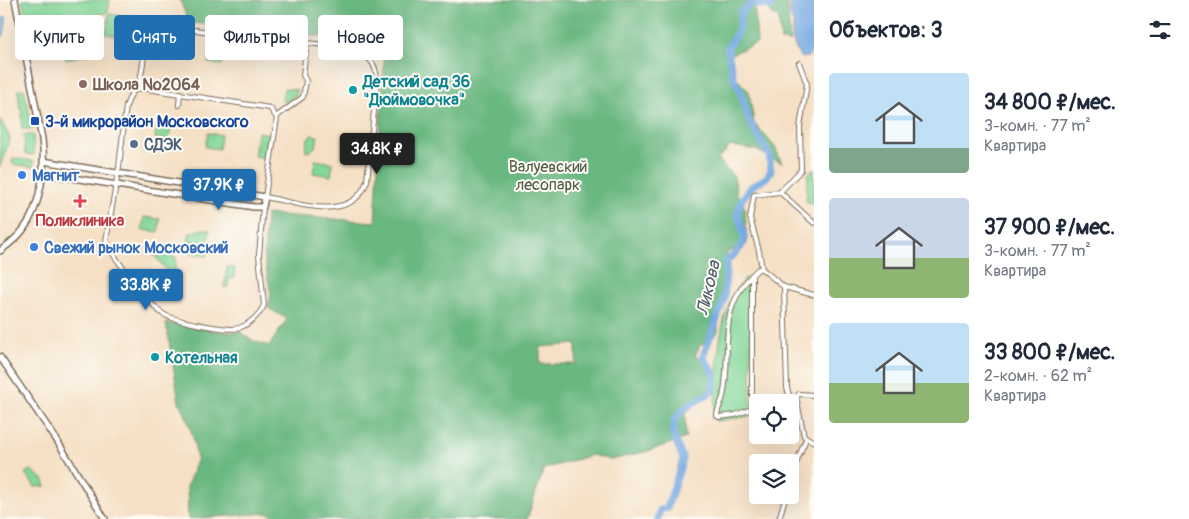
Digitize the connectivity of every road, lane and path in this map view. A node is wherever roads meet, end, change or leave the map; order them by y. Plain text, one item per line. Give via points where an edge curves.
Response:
1 (15, 0) edge
2 (205, 31) edge
3 (308, 42) edge
4 (305, 60) edge
5 (799, 63) dead end
6 (139, 88) junction
7 (180, 93) junction
8 (178, 105) dead end
9 (277, 116) junction
10 (43, 161) junction
11 (42, 171) junction
12 (117, 173) junction
13 (115, 185) junction
14 (780, 192) junction
15 (264, 196) junction
16 (263, 207) junction
17 (814, 223) edge
18 (0, 252) edge
19 (762, 269) junction
20 (752, 275) junction
21 (784, 287) junction
22 (814, 295) edge
23 (0, 357) edge
24 (752, 394) edge
25 (789, 394) edge
26 (799, 394) edge
27 (814, 395) edge
28 (749, 410) edge
29 (799, 412) edge
30 (806, 439) junction
31 (814, 442) edge
32 (799, 456) edge
33 (784, 504) edge
34 (105, 519) edge
35 (780, 519) edge

1 - 10 street via 42,139
2 - 6 street via 154,27 150,30
3 - 15 street via 361,51 377,73 367,181 354,200 343,206 323,208
4 - 9 street via 303,97
5 - 14 street via 807,84 800,127 802,170
6 - 7 street
6 - 12 street via 127,101
7 - 8 street
7 - 9 street via 266,106
9 - 15 street
10 - 11 street
10 - 12 street
11 - 13 street
11 - 18 street via 31,217 18,236
12 - 13 street
12 - 15 street
13 - 16 street
13 - 16 street via 106,241 150,302 165,315 227,328 236,329 248,324 264,305 259,255
14 - 17 street
14 - 19 street via 754,195 751,205 750,218
15 - 16 street
19 - 20 street
19 - 21 street
20 - 24 street
20 - 28 street via 738,289 731,309 723,398 716,416
21 - 22 street
21 - 25 street
23 - 34 street
26 - 27 street
29 - 30 street
30 - 31 street
30 - 32 street
33 - 35 street

